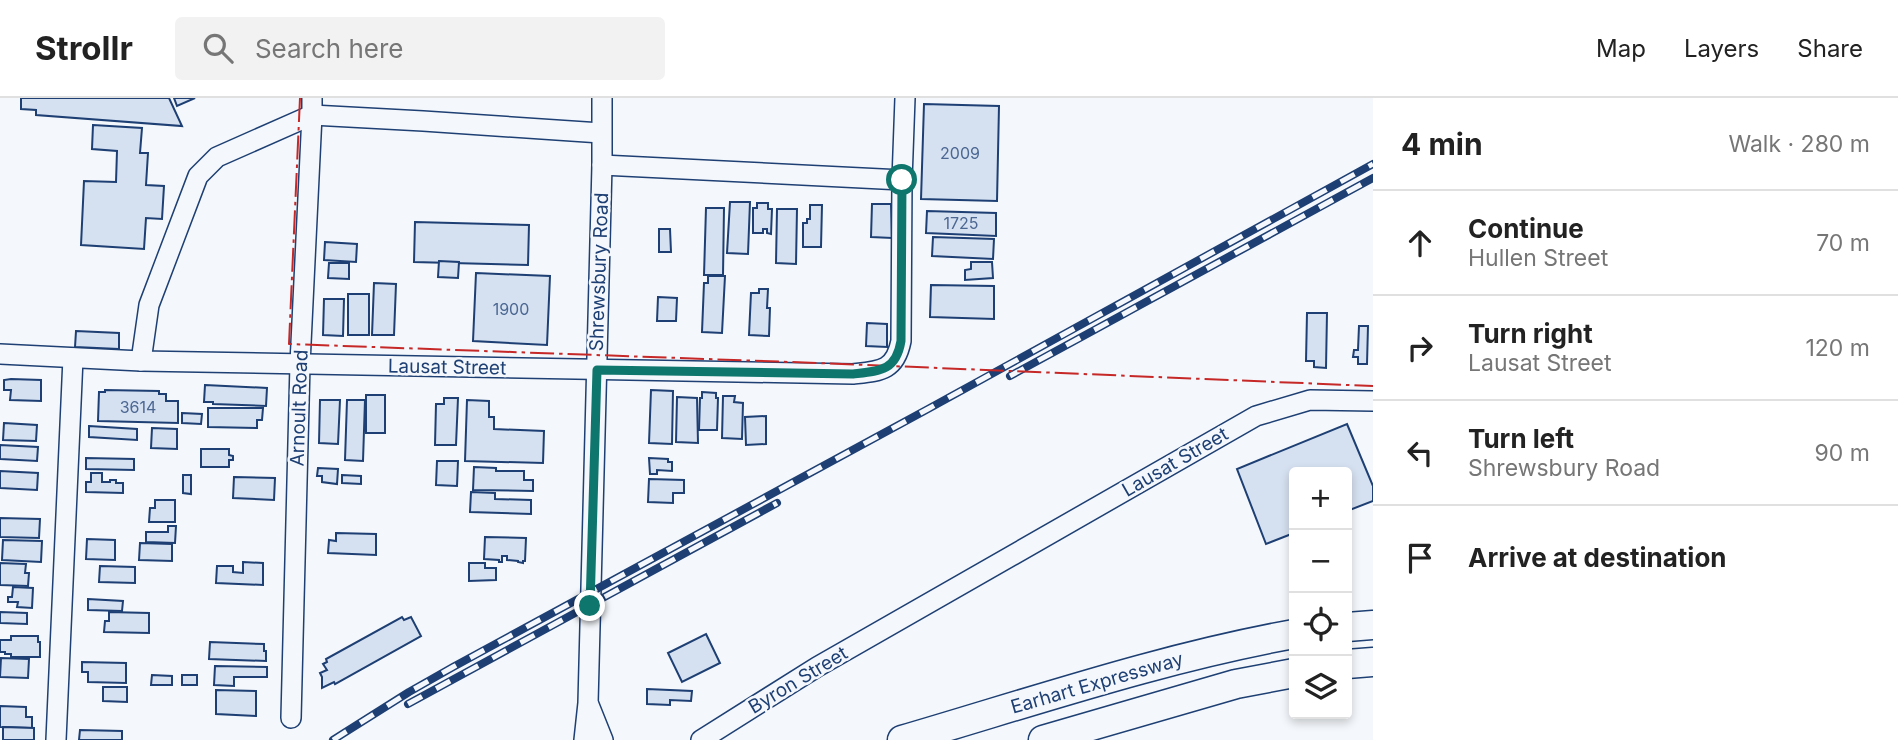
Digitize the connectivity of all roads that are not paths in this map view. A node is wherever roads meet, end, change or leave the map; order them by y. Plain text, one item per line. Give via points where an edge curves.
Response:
1 (602, 98) edge
2 (905, 98) edge
3 (312, 107) edge
4 (601, 133) junction
5 (602, 165) junction
6 (902, 180) junction
7 (0, 354) edge
8 (73, 358) junction
9 (141, 361) junction
10 (300, 364) junction
11 (597, 370) junction
12 (1373, 401) edge
13 (1373, 625) edge
14 (1352, 627) edge
15 (1289, 635) edge
16 (859, 643) joint
17 (1373, 662) edge
18 (1352, 664) edge
19 (1289, 674) edge
20 (588, 703) junction
21 (290, 718) dead end
22 (56, 740) edge
23 (584, 740) edge
24 (603, 740) edge
25 (701, 740) edge
26 (902, 740) edge
27 (1043, 740) edge

1 - 4 street, Shrewsbury Road
2 - 6 street
3 - 4 street via 423,121
3 - 9 street via 217,157 198,176 149,305
3 - 10 street, Arnoult Road
4 - 5 street, Shrewsbury Road
5 - 6 street
5 - 11 street, Shrewsbury Road
6 - 11 street, Lausat Street via 901,341 892,363 878,371 853,374
7 - 8 street, Lausat Street
8 - 9 street, Lausat Street
8 - 22 street
9 - 10 street, Lausat Street
10 - 11 street, Lausat Street
10 - 21 street, Arnoult Road
11 - 20 street, Shrewsbury Road
12 - 16 street, Lausat Street via 1310,400 1256,415
13 - 14 highway
15 - 26 highway, Earhart Expressway via 1166,663
16 - 25 street, Byron Street
17 - 18 highway
19 - 27 highway, Earhart Expressway via 1236,684
20 - 23 street, Shrewsbury Road
20 - 24 street

